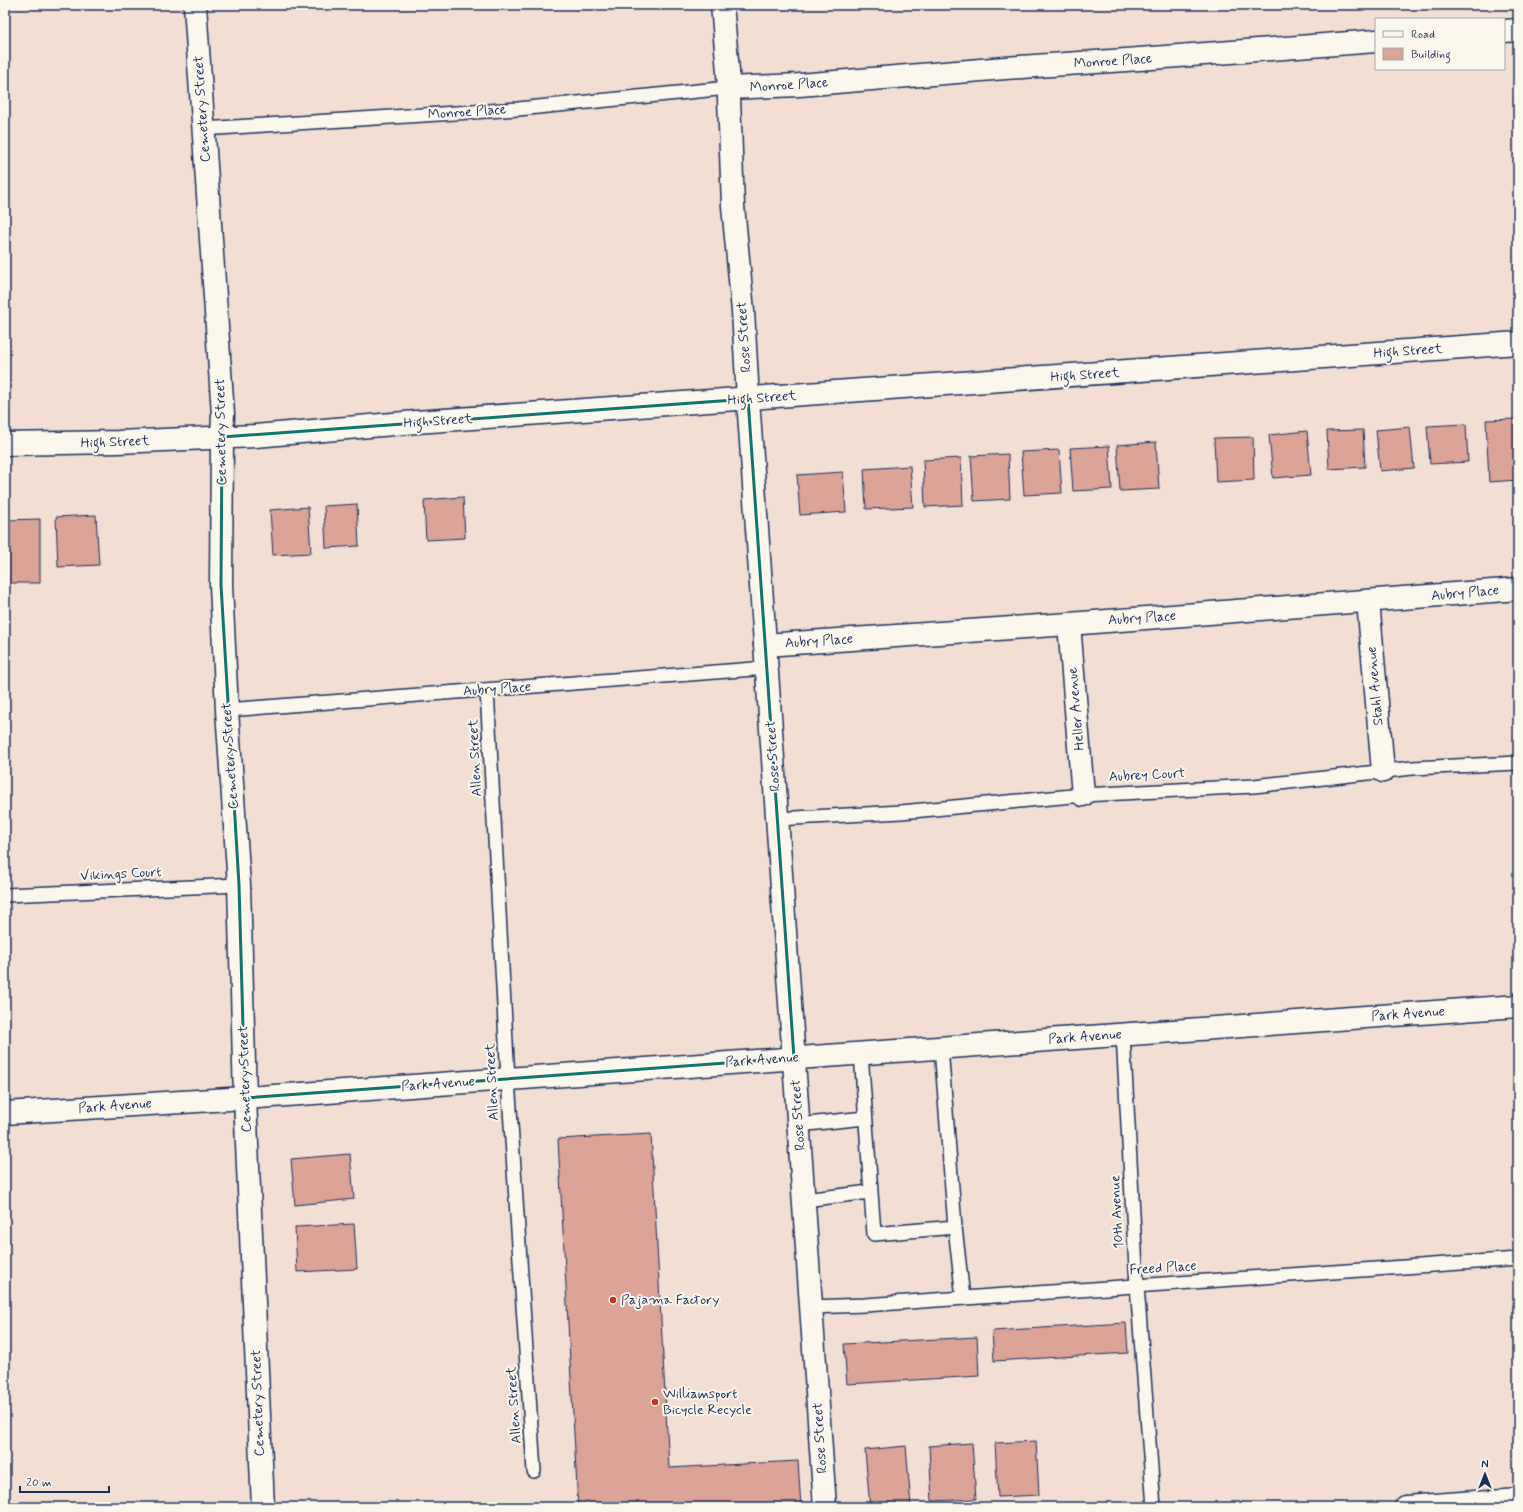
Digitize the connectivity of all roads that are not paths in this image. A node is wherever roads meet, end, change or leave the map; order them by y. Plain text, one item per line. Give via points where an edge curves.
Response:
1 (195, 5) edge
2 (722, 5) edge
3 (1518, 30) edge
4 (1505, 31) edge
5 (1375, 41) edge
6 (728, 88) junction
7 (203, 129) junction
8 (1518, 343) edge
9 (748, 399) junction
10 (222, 437) junction
11 (5, 444) edge
12 (1518, 588) edge
13 (1368, 601) junction
14 (1069, 624) junction
15 (765, 645) junction
16 (767, 668) junction
17 (487, 690) junction
18 (227, 710) junction
19 (1518, 764) edge
20 (1383, 771) junction
21 (1083, 795) junction
22 (777, 819) junction
23 (239, 885) junction
24 (5, 895) edge
25 (1518, 1006) edge
26 (1123, 1035) junction
27 (941, 1048) junction
28 (861, 1053) junction
29 (794, 1058) junction
30 (508, 1079) junction
31 (245, 1098) junction
32 (5, 1113) edge
33 (865, 1118) junction
34 (798, 1125) junction
35 (870, 1192) junction
36 (804, 1200) junction
37 (955, 1227) junction
38 (1518, 1259) edge
39 (1137, 1286) junction
40 (963, 1298) junction
41 (811, 1306) junction
42 (534, 1471) dead end
43 (1518, 1499) edge
44 (1490, 1504) edge
45 (263, 1507) edge
46 (825, 1507) edge
47 (1154, 1507) edge
48 (1406, 1507) edge

1 - 7 street, Cemetery Street
2 - 6 street, Rose Street
3 - 4 street
5 - 6 street, Monroe Place via 799,85
6 - 7 lane, Monroe Place via 518,109
6 - 9 street, Rose Street via 733,206
7 - 10 street, Cemetery Street via 223,414
8 - 9 street, High Street
9 - 10 street, High Street
9 - 15 street, Rose Street
10 - 11 street, High Street
10 - 18 street, Cemetery Street via 221,585
12 - 13 street, Aubry Place
13 - 14 street, Aubry Place
13 - 20 street, Stahl Avenue
14 - 15 street, Aubry Place
14 - 21 street, Heller Avenue
15 - 16 street, Rose Street
16 - 17 lane, Aubry Place
16 - 22 street, Rose Street
17 - 18 lane, Aubry Place
17 - 30 lane, Allen Street
18 - 23 street, Cemetery Street
19 - 20 lane, Aubrey Court
20 - 21 lane, Aubrey Court via 1254,786
21 - 22 lane, Aubrey Court via 901,812
22 - 29 street, Rose Street
23 - 24 lane, Vikings Court
23 - 31 street, Cemetery Street
25 - 26 street, Park Avenue
26 - 27 street, Park Avenue
26 - 39 lane, 10th Avenue
27 - 28 street, Park Avenue
27 - 37 lane
28 - 29 street, Park Avenue
28 - 33 lane
29 - 30 street, Park Avenue
29 - 34 street, Rose Street
30 - 31 street, Park Avenue
30 - 42 lane, Allen Street
31 - 32 street, Park Avenue
31 - 45 street, Cemetery Street
33 - 34 lane
33 - 35 lane
34 - 36 street, Rose Street
35 - 36 lane
35 - 37 lane via 874,1234
36 - 41 street, Rose Street
37 - 40 lane
38 - 39 lane, Freed Place
39 - 40 lane, Freed Place
39 - 47 lane, 10th Avenue
40 - 41 lane, Freed Place
41 - 46 street, Rose Street
43 - 44 street
44 - 48 street

